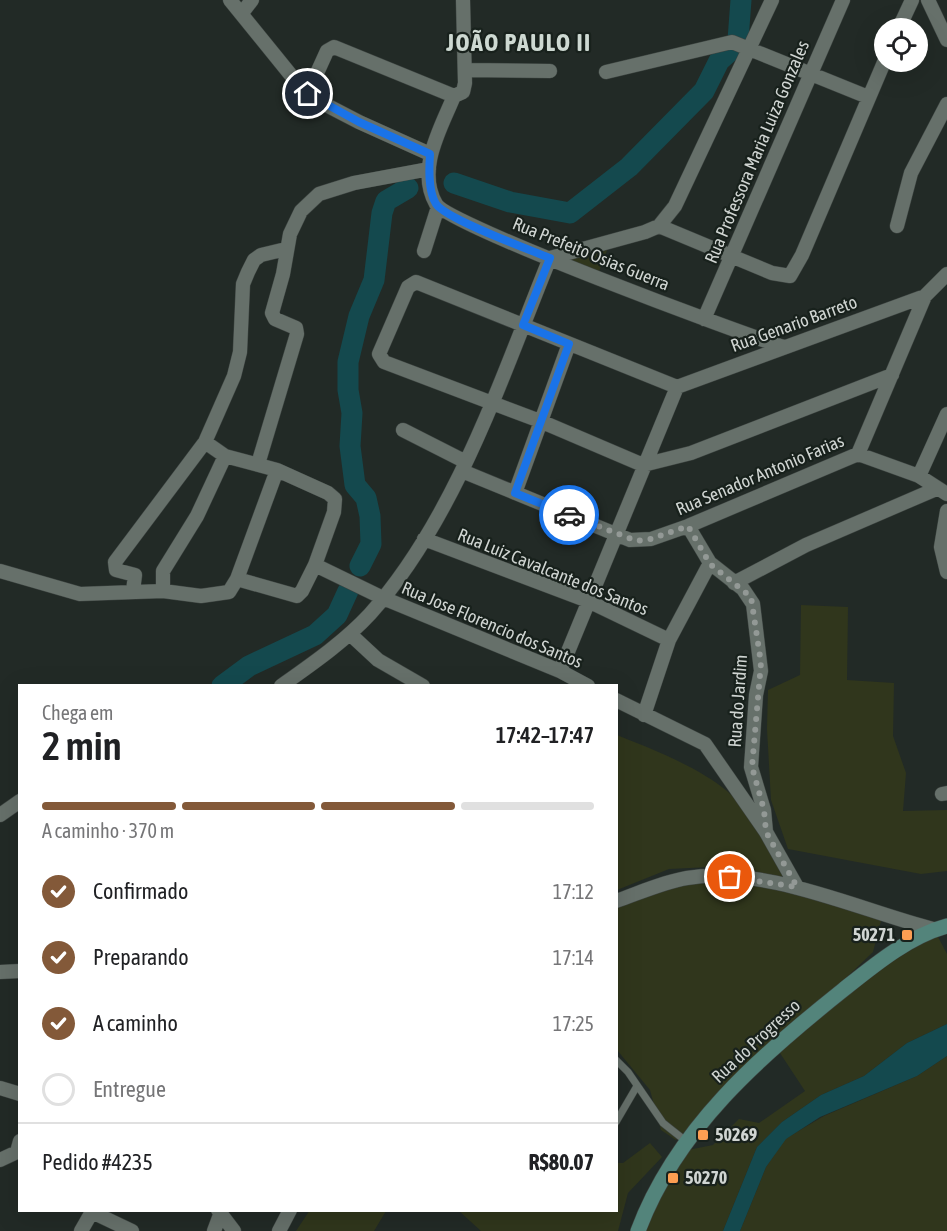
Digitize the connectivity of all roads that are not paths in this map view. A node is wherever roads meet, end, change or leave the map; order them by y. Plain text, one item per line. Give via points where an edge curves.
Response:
1 (230, 0) edge
2 (252, 0) edge
3 (463, 0) edge
4 (772, 0) edge
5 (843, 0) edge
6 (912, 0) edge
7 (928, 1) edge
8 (242, 13) junction
9 (904, 18) edge
10 (947, 40) edge
11 (751, 47) junction
12 (466, 70) junction
13 (550, 71) dead end
14 (606, 72) dead end
15 (880, 72) edge
16 (811, 73) junction
17 (308, 94) junction
18 (454, 96) junction
19 (868, 98) junction
20 (947, 104) edge
21 (430, 154) junction
22 (429, 169) junction
23 (438, 207) junction
24 (659, 226) junction
25 (897, 226) dead end
26 (286, 249) junction
27 (424, 251) dead end
28 (732, 256) junction
29 (550, 258) junction
30 (947, 274) edge
31 (929, 292) junction
32 (947, 295) edge
33 (704, 319) junction
34 (523, 325) junction
35 (569, 344) junction
36 (784, 347) junction
37 (892, 375) junction
38 (677, 387) junction
39 (491, 402) junction
40 (947, 414) edge
41 (540, 421) junction
42 (403, 430) dead end
43 (204, 442) junction
44 (858, 454) junction
45 (225, 456) junction
46 (258, 464) junction
47 (644, 465) junction
48 (464, 466) junction
49 (277, 470) junction
50 (919, 476) junction
51 (941, 492) edge
52 (515, 493) junction
53 (947, 511) edge
54 (688, 526) junction
55 (616, 533) junction
56 (424, 538) junction
57 (710, 564) junction
58 (315, 565) junction
59 (946, 565) edge
60 (0, 571) edge
61 (237, 579) junction
62 (734, 583) junction
63 (133, 591) junction
64 (163, 591) junction
65 (383, 598) junction
66 (588, 601) junction
67 (350, 634) junction
68 (669, 640) junction
69 (560, 671) junction
70 (286, 684) edge
71 (420, 684) edge
72 (584, 684) edge
73 (618, 701) edge
74 (644, 715) junction
75 (18, 802) edge
76 (0, 815) edge
77 (766, 832) junction
78 (797, 887) junction
79 (618, 900) edge
80 (940, 928) edge
81 (618, 1062) edge
82 (637, 1086) junction
83 (0, 1088) edge
84 (18, 1093) edge
85 (618, 1119) edge
86 (687, 1142) junction
87 (18, 1148) edge
88 (0, 1160) edge
89 (91, 1212) edge
90 (94, 1212) edge
91 (289, 1212) edge
92 (219, 1213) edge
93 (81, 1231) edge
94 (132, 1231) edge
95 (214, 1231) edge
96 (234, 1231) edge
97 (279, 1231) edge
98 (638, 1231) edge

1 - 8 street
2 - 8 street
3 - 12 street
4 - 11 street
5 - 16 street, Rua Professora Maria Luiza Gonzales
6 - 9 street
7 - 10 street
8 - 17 street
11 - 14 street via 732,42
11 - 16 street
11 - 24 street via 691,176
12 - 13 street
12 - 18 street via 463,92
15 - 19 street
16 - 19 street
16 - 28 street, Rua Professora Maria Luiza Gonzales
17 - 18 street via 327,51 333,48
17 - 21 street
18 - 21 street
19 - 28 street via 790,276 772,273
20 - 25 street via 911,173
21 - 22 street
22 - 23 street
22 - 26 street via 319,194 302,211
23 - 27 street
23 - 29 street, Rua Prefeito Osias Guerra
24 - 28 street
24 - 29 street
26 - 43 street via 261,255 248,272 243,284 240,352 234,376
26 - 46 street via 273,317 291,324 297,334
28 - 33 street, Rua Professora Maria Luiza Gonzales
29 - 33 street, Rua Prefeito Osias Guerra
29 - 34 street
30 - 31 street
31 - 32 street
31 - 36 street, Rua Genario Barreto
31 - 37 street, Rua Senador Antonio Farias
33 - 36 street, Rua Prefeito Osias Guerra
34 - 35 street
34 - 39 street
34 - 39 street via 416,282 409,285 382,342 379,358
35 - 38 street
35 - 41 street
36 - 38 street, Rua Genario Barreto
37 - 44 street, Rua Senador Antonio Farias
37 - 47 street via 691,453
38 - 47 street
39 - 41 street
39 - 48 street
40 - 50 street
41 - 47 street
41 - 52 street
42 - 48 street, Rua Senador Antonio Farias
43 - 45 street
43 - 63 street via 115,562 116,570 135,574
44 - 50 street
44 - 54 street, Rua Senador Antonio Farias
45 - 46 street
45 - 64 street via 197,516 163,572
46 - 49 street
47 - 55 street
48 - 52 street, Rua Senador Antonio Farias
48 - 56 street
49 - 58 street via 335,499
49 - 61 street
50 - 51 street
51 - 62 street via 806,545
52 - 55 street, Rua Senador Antonio Farias
53 - 59 street via 941,547
54 - 55 street, Rua Senador Antonio Farias via 643,541
54 - 57 street, Rua do Jardim
55 - 66 street
56 - 65 street
56 - 66 street, Rua Luiz Cavalcante dos Santos
57 - 62 street, Rua do Jardim
57 - 68 street
58 - 61 street via 297,596
58 - 65 street, Rua Jose Florencio dos Santos
60 - 63 street via 80,594
61 - 64 street via 229,592 216,596
62 - 77 street, Rua do Jardim via 751,597 759,640 761,671 752,767
63 - 64 street
65 - 67 street
65 - 69 street, Rua Jose Florencio dos Santos
66 - 68 street, Rua Luiz Cavalcante dos Santos
66 - 69 street
67 - 70 street
67 - 71 street via 378,660
68 - 74 street
69 - 72 street, Rua Jose Florencio dos Santos
73 - 74 street
74 - 77 street via 705,744
75 - 76 street
77 - 78 street
78 - 79 street via 706,876 676,881
78 - 80 street
80 - 86 street, Rua do Progresso via 865,972 785,1036 741,1078
81 - 82 lane
82 - 85 lane
82 - 86 lane via 663,1122
83 - 84 street
86 - 98 street, Rua do Progresso via 665,1172
87 - 88 street
89 - 93 street
90 - 94 street
91 - 97 street
92 - 95 street
92 - 96 street

